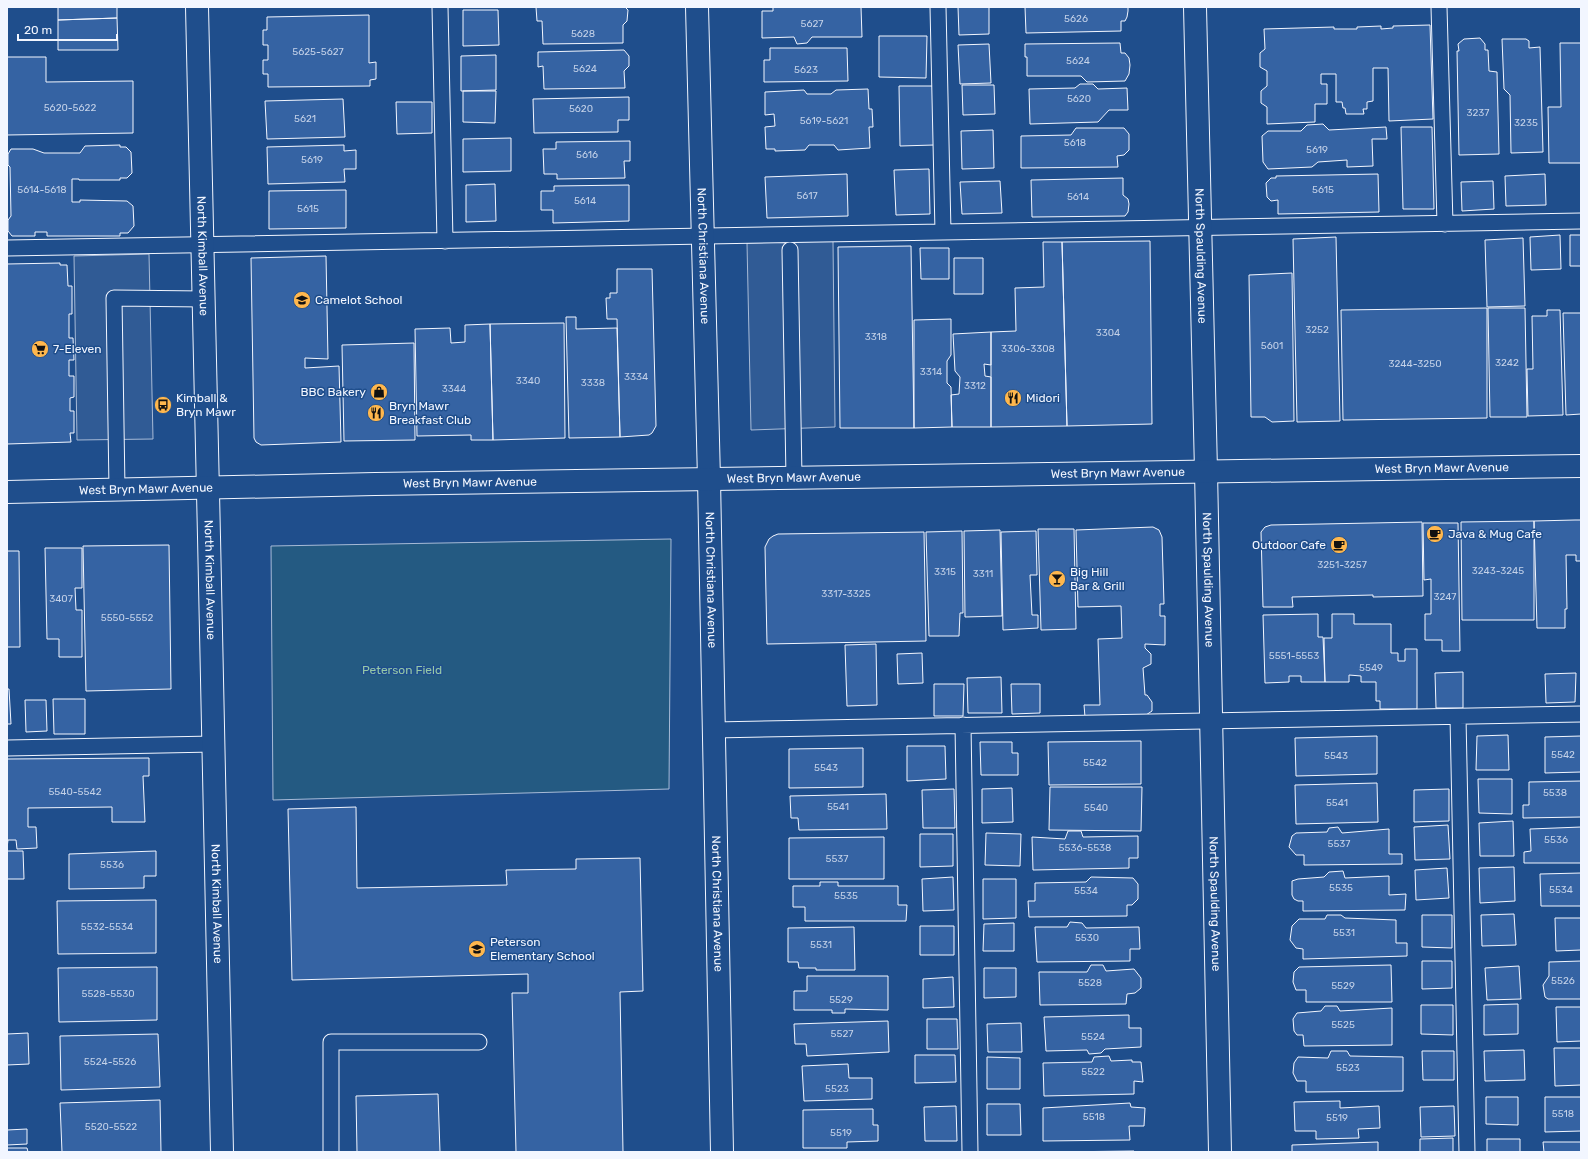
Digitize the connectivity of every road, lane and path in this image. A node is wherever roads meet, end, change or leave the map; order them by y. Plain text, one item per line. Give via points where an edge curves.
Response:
1 (197, 7) edge
2 (440, 7) edge
3 (697, 7) edge
4 (938, 7) edge
5 (1195, 7) edge
6 (1439, 7) edge
7 (1581, 221) edge
8 (1445, 224) junction
9 (1200, 228) junction
10 (943, 232) junction
11 (703, 236) junction
12 (445, 241) junction
13 (202, 245) junction
14 (7, 248) edge
15 (790, 250) dead end
16 (204, 299) junction
17 (1581, 466) edge
18 (1206, 472) junction
19 (794, 478) junction
20 (709, 479) junction
21 (208, 487) junction
22 (117, 489) junction
23 (7, 492) edge
24 (1581, 714) edge
25 (1458, 717) junction
26 (1211, 721) junction
27 (962, 725) junction
28 (714, 730) junction
29 (214, 744) junction
30 (7, 748) edge
31 (479, 1042) dead end
32 (222, 1152) edge
33 (331, 1152) edge
34 (722, 1152) edge
35 (970, 1152) edge
36 (1220, 1152) edge
37 (1467, 1152) edge

1 - 13 street, North Kimball Avenue
2 - 12 lane
3 - 11 street, North Christiana Avenue
4 - 10 lane
5 - 9 street, North Spaulding Avenue
6 - 8 lane
7 - 8 lane
8 - 9 lane
9 - 10 lane
9 - 18 street, North Spaulding Avenue
10 - 11 lane
11 - 12 lane
11 - 20 street, North Christiana Avenue
12 - 13 lane
13 - 14 lane
13 - 16 street, North Kimball Avenue
15 - 19 lane
16 - 21 street, North Kimball Avenue
16 - 22 lane via 114,298
17 - 18 street, West Bryn Mawr Avenue
18 - 19 street, West Bryn Mawr Avenue
18 - 26 street, North Spaulding Avenue
19 - 20 street, West Bryn Mawr Avenue
20 - 21 street, West Bryn Mawr Avenue
20 - 28 street, North Christiana Avenue
21 - 22 street, West Bryn Mawr Avenue
21 - 29 street, North Kimball Avenue
22 - 23 street, West Bryn Mawr Avenue
24 - 25 lane
25 - 26 lane
25 - 37 lane
26 - 27 lane
26 - 36 street, North Spaulding Avenue
27 - 28 lane
27 - 35 lane
28 - 34 street, North Christiana Avenue
29 - 30 lane
29 - 32 street, North Kimball Avenue
31 - 33 lane via 331,1042

